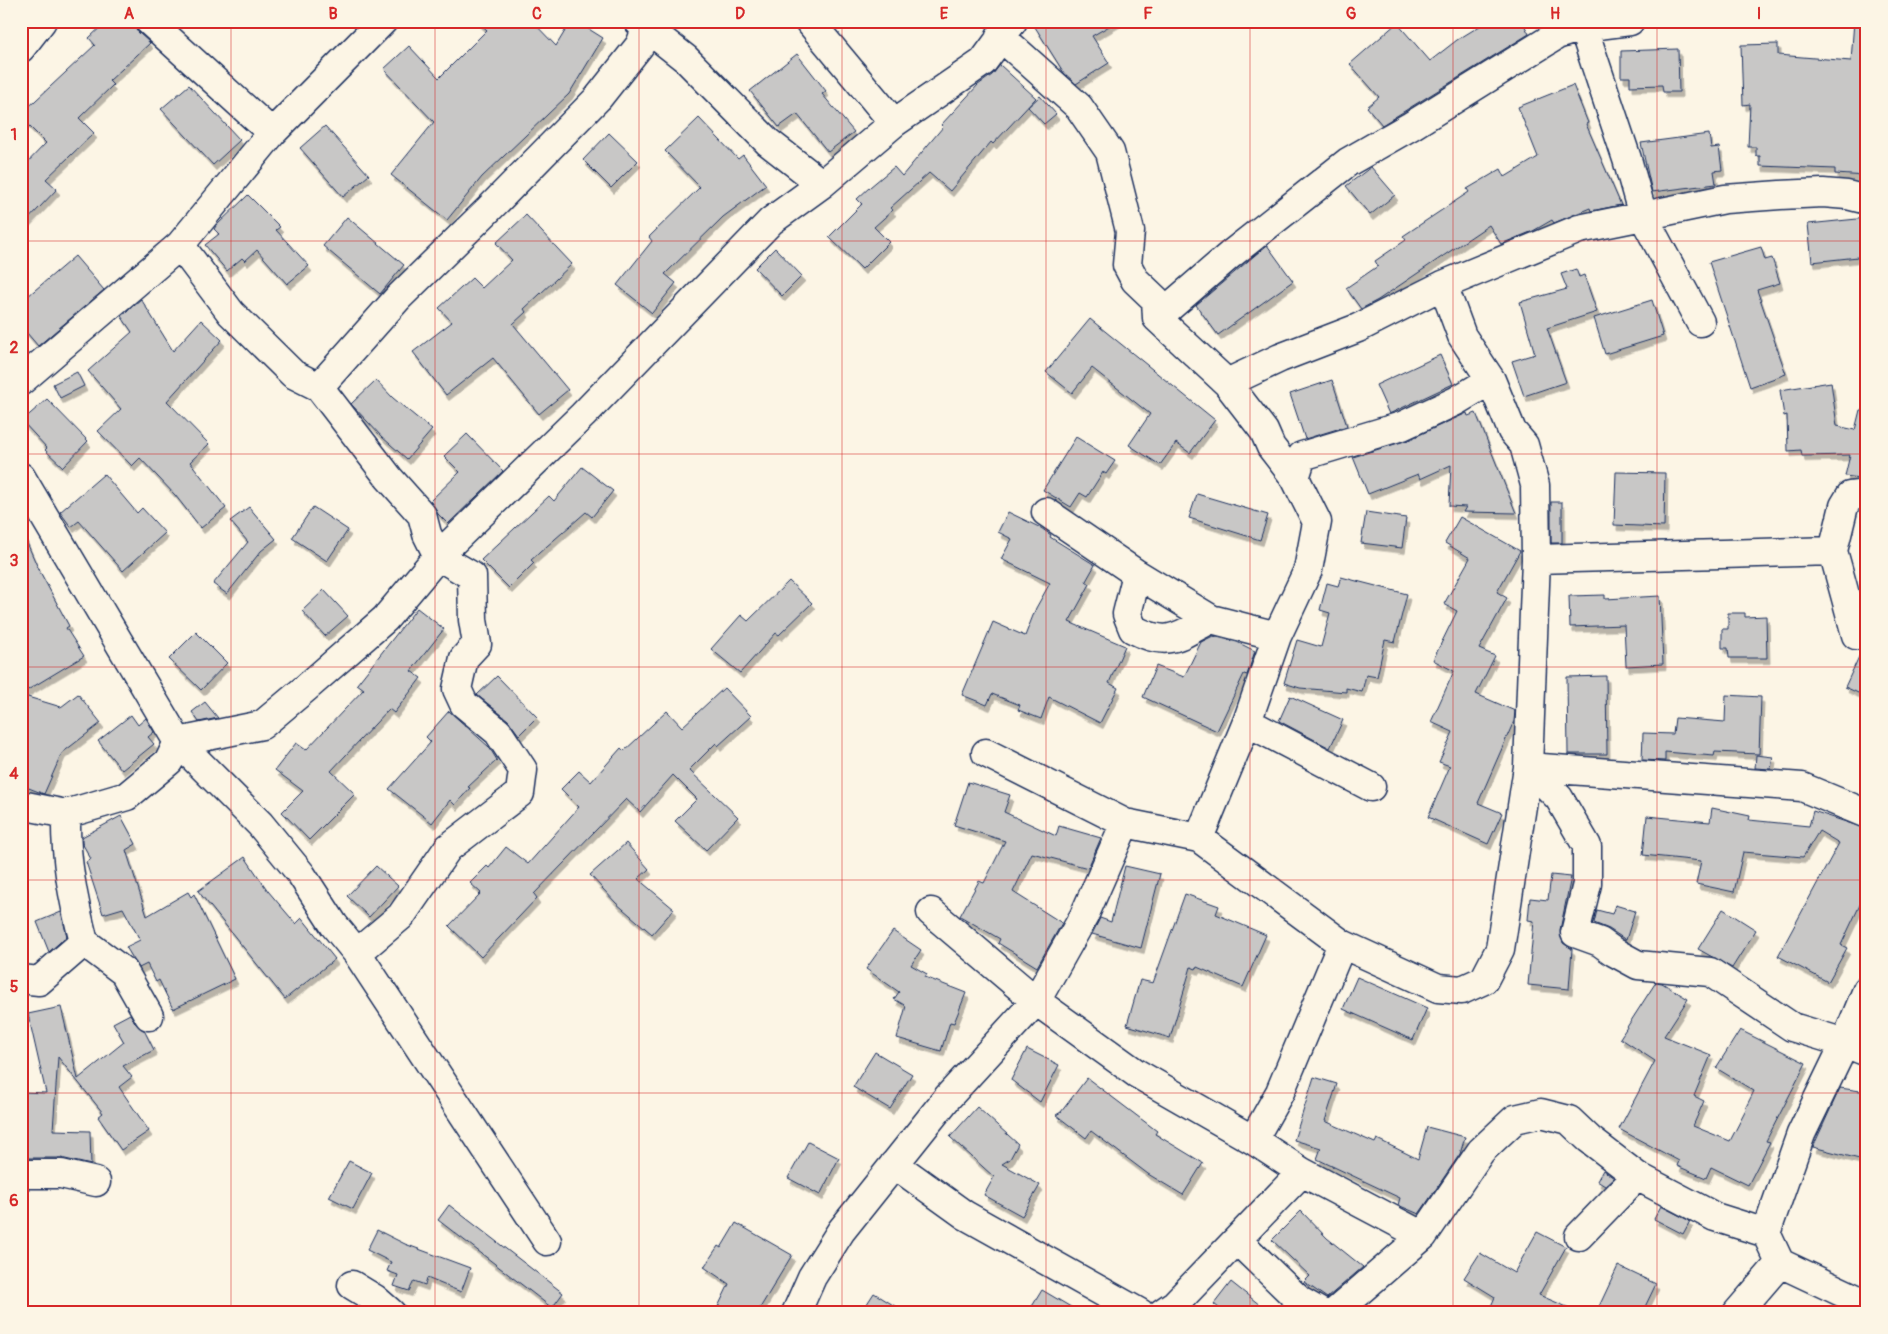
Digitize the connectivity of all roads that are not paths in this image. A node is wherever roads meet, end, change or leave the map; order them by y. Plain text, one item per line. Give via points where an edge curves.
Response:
1 (42, 21) edge
2 (149, 21) edge
3 (383, 21) edge
4 (810, 21) edge
5 (1630, 21) edge
6 (642, 24) edge
7 (1582, 24) edge
8 (1007, 29) edge
9 (21, 48) edge
10 (894, 123) junction
11 (272, 133) junction
12 (822, 184) junction
13 (1867, 200) edge
14 (1642, 216) junction
15 (180, 245) junction
16 (1443, 286) junction
17 (1157, 318) junction
18 (1700, 322) dead end
19 (1491, 380) junction
20 (21, 381) edge
21 (1227, 383) junction
22 (319, 387) junction
23 (21, 477) edge
24 (1295, 478) junction
25 (1867, 494) edge
26 (1046, 512) dead end
27 (1834, 552) junction
28 (438, 556) junction
29 (1536, 560) junction
30 (1137, 574) junction
31 (1211, 619) junction
32 (1856, 635) dead end
33 (1277, 636) junction
34 (1247, 722) junction
35 (178, 742) junction
36 (986, 753) dead end
37 (1528, 767) junction
38 (1371, 787) dead end
39 (21, 805) edge
40 (66, 814) junction
41 (1867, 814) edge
42 (1125, 823) junction
43 (1198, 838) junction
44 (931, 912) dead end
45 (84, 942) junction
46 (1342, 944) junction
47 (358, 953) junction
48 (21, 979) edge
49 (1867, 990) edge
50 (1036, 1001) junction
51 (149, 1016) dead end
52 (1856, 1047) edge
53 (1253, 1140) junction
54 (894, 1164) junction
55 (1302, 1172) junction
56 (21, 1174) edge
57 (1637, 1176) junction
58 (96, 1182) dead end
59 (1766, 1233) junction
60 (1423, 1236) junction
61 (1579, 1236) dead end
62 (1237, 1240) junction
63 (547, 1241) dead end
64 (1780, 1263) junction
65 (352, 1285) dead end
66 (1867, 1304) edge
67 (390, 1313) edge
68 (796, 1313) edge
69 (1140, 1313) edge
70 (1162, 1313) edge
71 (1321, 1313) edge
72 (1334, 1313) edge
73 (1737, 1313) edge

1 - 9 street
2 - 11 street
3 - 11 street
4 - 10 street
5 - 7 street
6 - 12 street via 686,58 768,142
6 - 22 street via 640,45 598,98 398,298
7 - 14 street via 1627,158
7 - 17 street via 1557,35 1348,162 1230,255
8 - 10 street via 983,62
8 - 17 street via 1079,108 1110,152 1130,231 1127,265 1135,280 1156,300
10 - 12 street
11 - 15 street
12 - 28 street via 771,221 583,415
13 - 14 street via 1823,193 1725,199
14 - 16 street via 1579,229
14 - 18 street
15 - 20 street
15 - 22 street via 231,313 293,374
16 - 19 street via 1462,336
16 - 21 street via 1358,328 1280,358
17 - 21 street
19 - 24 street via 1456,401 1402,426 1302,456
19 - 29 street via 1512,431 1524,445 1535,485
21 - 24 street
22 - 28 street via 389,478 422,515
23 - 35 street
24 - 33 street via 1317,522 1308,570
25 - 27 street via 1850,496 1844,506
26 - 30 street
27 - 29 street
27 - 32 street
28 - 35 street via 385,620 262,725
28 - 47 street via 472,576 477,644 464,658 457,689 464,704 498,732 523,770 520,793 448,848 401,916
29 - 37 street
30 - 31 street
30 - 31 street via 1126,614 1132,630 1151,639 1172,639
31 - 33 street
33 - 34 street
34 - 38 street
34 - 43 street
35 - 40 street via 169,761 127,796
35 - 47 street via 260,824
36 - 42 street
37 - 41 street via 1802,787
37 - 46 street via 1500,950 1484,980 1462,990 1438,988
37 - 52 street via 1559,798 1587,846 1587,884 1575,933 1600,942 1638,965 1710,972 1792,1027
39 - 40 street
40 - 45 street via 65,849
42 - 43 street
42 - 50 street via 1084,916
43 - 46 street
44 - 50 street
45 - 48 street via 39,981
45 - 51 street via 124,972
46 - 53 street via 1280,1092
47 - 63 street
49 - 52 street
50 - 53 street via 1136,1072
50 - 54 street via 948,1097
52 - 59 street via 1801,1134
53 - 55 street
54 - 68 street via 841,1231 812,1277
54 - 69 street via 965,1215
55 - 60 street
55 - 62 street
56 - 58 street via 61,1174
57 - 59 street via 1715,1217
57 - 60 street via 1569,1120 1541,1113 1515,1118 1481,1151
57 - 61 street
59 - 64 street
60 - 72 street
62 - 70 street via 1175,1304
62 - 71 street via 1300,1301
64 - 66 street
64 - 73 street
65 - 67 street

